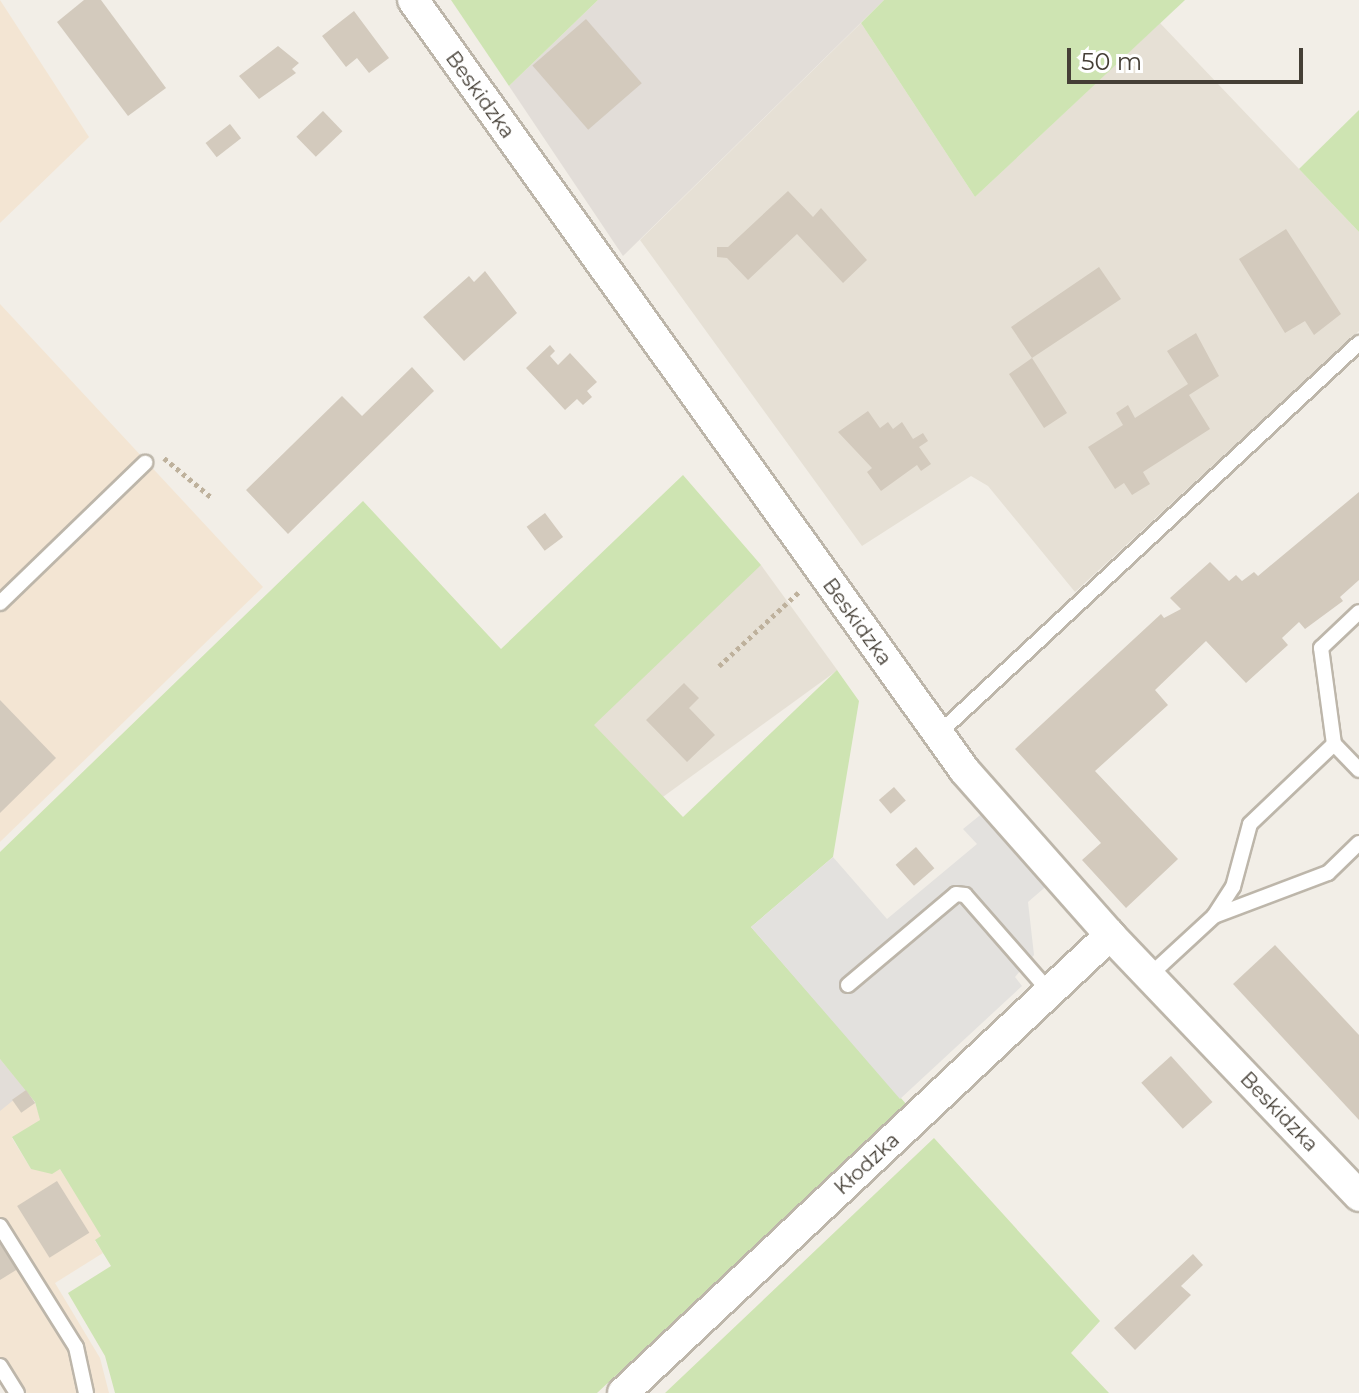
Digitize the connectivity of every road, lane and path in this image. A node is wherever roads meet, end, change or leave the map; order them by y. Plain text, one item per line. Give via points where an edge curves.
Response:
1 (413, 0) edge
2 (1359, 343) edge
3 (145, 463) joint
4 (211, 497) dead end
5 (821, 572) junction
6 (0, 603) edge
7 (1359, 612) edge
8 (719, 666) dead end
9 (937, 735) junction
10 (1334, 744) junction
11 (1359, 770) edge
12 (1359, 843) edge
13 (1214, 916) junction
14 (1110, 935) junction
15 (1149, 976) junction
16 (848, 985) dead end
17 (1050, 992) junction
18 (1359, 1196) edge
19 (0, 1226) edge
20 (0, 1366) edge
21 (17, 1393) edge
22 (86, 1393) edge
23 (623, 1393) edge

1 - 5 street, Beskidzka
2 - 9 lane
3 - 4 path via 158,457 171,460
3 - 6 lane
5 - 8 path
5 - 9 street, Beskidzka
7 - 10 lane via 1321,648
9 - 14 street, Beskidzka via 996,810
10 - 11 lane
10 - 13 lane via 1250,824 1233,887
12 - 13 lane via 1328,873
13 - 15 lane
14 - 15 street, Beskidzka
14 - 17 street, Kłodzka
15 - 18 street, Beskidzka
16 - 17 lane via 956,894 965,895
17 - 23 street, Kłodzka
19 - 22 lane via 76,1347
20 - 21 lane

